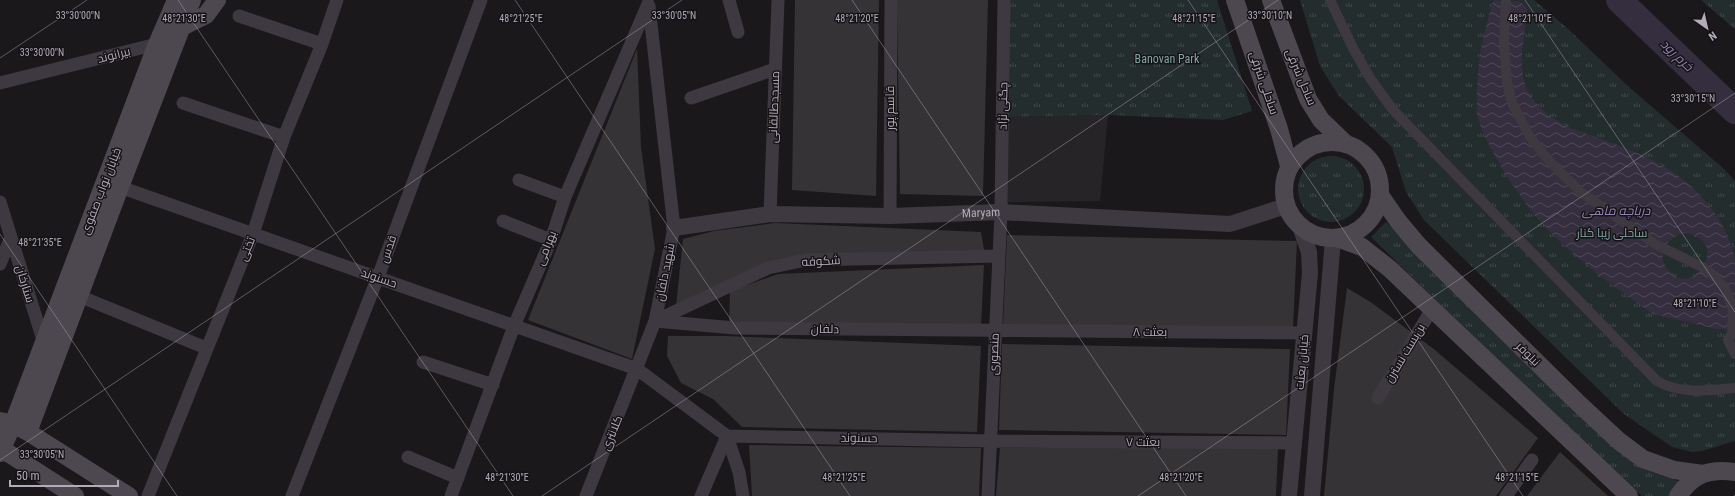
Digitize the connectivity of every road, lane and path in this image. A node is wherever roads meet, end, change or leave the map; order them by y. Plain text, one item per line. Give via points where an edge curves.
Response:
1 (176, 0) edge
2 (192, 0) edge
3 (218, 0) edge
4 (338, 0) edge
5 (481, 0) edge
6 (729, 0) edge
7 (778, 0) edge
8 (891, 0) edge
9 (1004, 0) edge
10 (1236, 0) edge
11 (1272, 0) edge
12 (1330, 0) edge
13 (1506, 0) edge
14 (648, 2) edge
15 (240, 16) dead end
16 (180, 28) junction
17 (738, 32) dead end
18 (157, 44) junction
19 (322, 44) junction
20 (775, 69) junction
21 (0, 83) edge
22 (691, 98) dead end
23 (183, 103) dead end
24 (284, 137) junction
25 (1346, 144) junction
26 (1289, 166) junction
27 (519, 180) dead end
28 (120, 186) junction
29 (1380, 195) junction
30 (565, 197) junction
31 (0, 202) edge
32 (1286, 206) junction
33 (1001, 212) junction
34 (770, 214) junction
35 (890, 216) junction
36 (503, 221) dead end
37 (674, 228) junction
38 (1302, 228) junction
39 (253, 234) junction
40 (11, 237) junction
41 (1335, 238) junction
42 (550, 240) junction
43 (999, 256) junction
44 (0, 264) edge
45 (378, 277) junction
46 (79, 296) junction
47 (1432, 308) junction
48 (655, 321) junction
49 (514, 326) junction
50 (995, 331) junction
51 (1733, 332) edge
52 (1304, 333) junction
53 (44, 343) junction
54 (206, 348) junction
55 (1735, 354) edge
56 (424, 362) dead end
57 (637, 369) junction
58 (493, 385) junction
59 (1735, 388) edge
60 (1378, 398) dead end
61 (14, 426) edge
62 (727, 436) junction
63 (991, 441) junction
64 (1294, 443) junction
65 (1, 449) edge
66 (408, 457) dead end
67 (1532, 460) dead end
68 (1731, 469) edge
69 (1703, 474) junction
70 (458, 478) junction
71 (75, 496) edge
72 (129, 496) edge
73 (148, 496) edge
74 (292, 496) edge
75 (451, 496) edge
76 (586, 496) edge
77 (701, 496) edge
78 (743, 496) edge
79 (988, 496) edge
80 (1289, 496) edge
81 (1312, 496) edge
82 (1506, 496) edge
83 (1629, 496) edge
84 (1678, 496) edge

1 - 18 main road, خیابان نواب صفوی
2 - 16 main road, خیابان نواب صفوی
3 - 16 main road via 206,15
4 - 19 street, تختی
5 - 45 street, قدس
6 - 17 street
7 - 20 street, مسجدطالقانی
8 - 35 street, قاسم پور
9 - 33 street, چگنی نژاد
10 - 26 main road, ساحلی شرقی via 1280,129
11 - 25 main road, ساحل شرقی via 1308,98 1321,120
12 - 59 street via 1370,78 1393,110 1657,381 1683,390
13 - 51 street via 1504,42 1507,82 1512,103 1530,137 1549,161 1582,193 1639,234 1714,276 1724,287 1733,312
14 - 30 street, بهرامی
14 - 37 street, شهید دلفان
15 - 19 street
16 - 28 main road, خیابان نواب صفوی
18 - 21 street, بیرانوند
18 - 53 main road, خیابان نواب صفوی
19 - 24 street, تختی
20 - 22 street
20 - 34 street, مسجدطالقانی
23 - 24 street
24 - 39 street, تختی
25 - 26 main road via 1330,142 1314,145 1300,153
25 - 29 main road via 1360,150 1371,161 1378,175
26 - 32 main road via 1284,179 1283,193
27 - 30 street
28 - 39 street, حسنوند
28 - 46 main road, خیابان نواب صفوی
29 - 41 main road via 1371,218 1361,229 1348,236
29 - 69 main road, نیلوفر via 1419,246 1619,441 1643,459 1674,470
30 - 42 street, بهرامی
31 - 40 street, ستارخان
32 - 33 street, Maryam via 1230,224
32 - 38 main road via 1292,218
33 - 35 street, Maryam
33 - 43 street, منصوری
34 - 35 street, Maryam
34 - 37 street, Maryam
36 - 42 street
37 - 48 street, شهید دلفان
38 - 41 main road via 1311,234
38 - 52 street, خیابان بعثت via 1309,252 1310,273
39 - 45 street, حسنوند
39 - 54 street, تختی
40 - 44 street
40 - 53 street, ستارخان
41 - 47 main road via 1362,247
41 - 81 street, خیابان بعثت
42 - 49 street, بهرامی
43 - 48 street, شکوفه via 806,260 768,268
43 - 50 street, منصوری
45 - 49 street, حسنوند
45 - 74 street, قدس
46 - 54 street
46 - 61 main road, خیابان نواب صفوی
47 - 60 street, بن‌بست نسترن
47 - 83 main road
48 - 50 street, دلفان via 735,328
48 - 57 street, شهید دلفان
49 - 57 street, حسنوند
49 - 58 street, بهرامی
50 - 52 street, بعثت ۸
50 - 63 street, منصوری
51 - 55 street via 1728,340
52 - 64 street, خیابان بعثت
53 - 61 main road, خیابان نواب صفوی
54 - 73 street, تختی
56 - 58 street
57 - 62 street
57 - 76 street, کلانتری
58 - 70 street, بهرامی
61 - 65 main road, خیابان نواب صفوی
61 - 72 main road
62 - 63 street, حسنوند
62 - 77 street
62 - 78 street
63 - 64 street, بعثت ۷
63 - 79 street, منصوری
64 - 80 street, خیابان بعثت
65 - 71 main road
66 - 70 street
67 - 82 street
68 - 69 main road
69 - 84 main road via 1689,482
70 - 75 street, بهرامی

